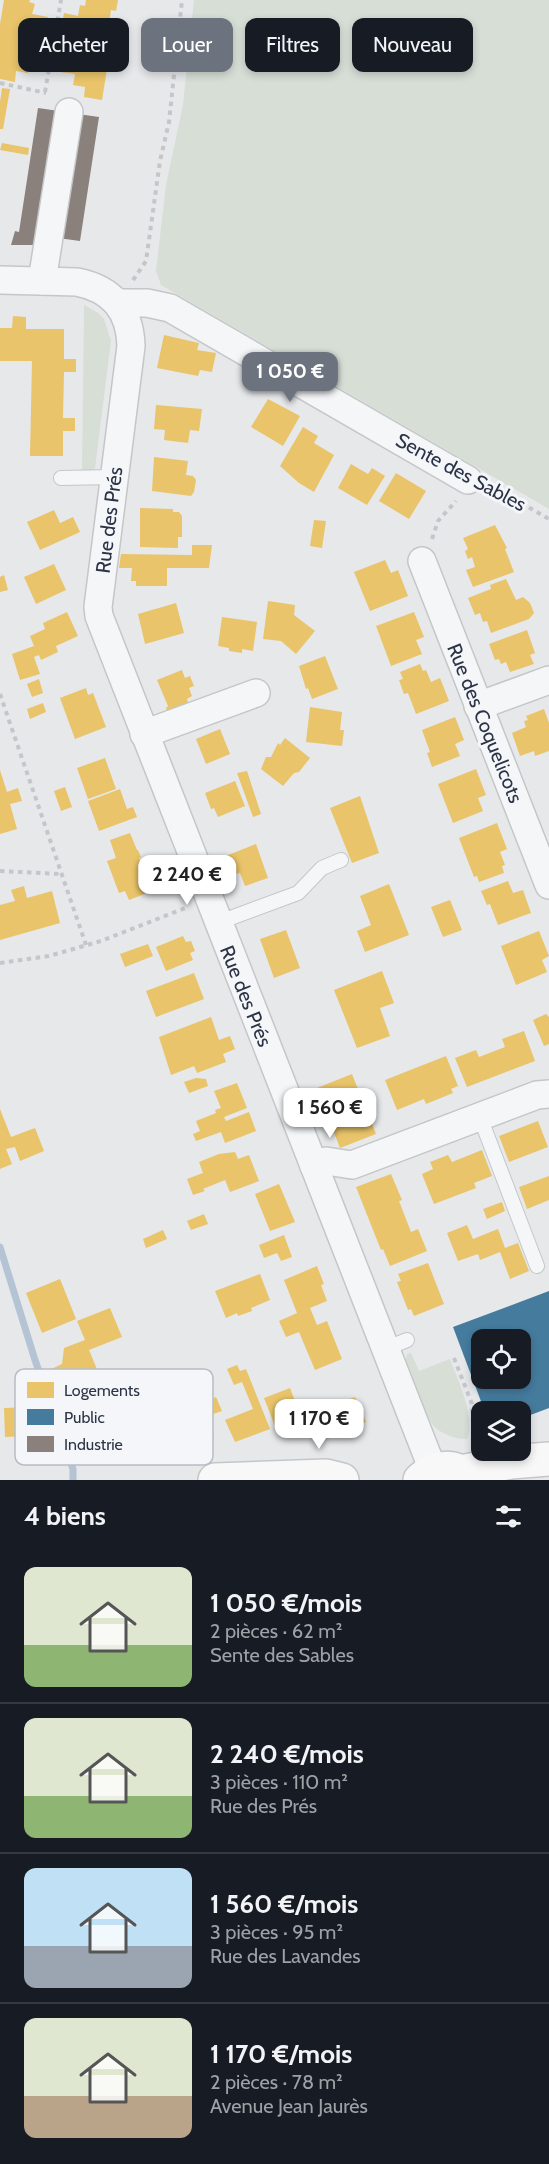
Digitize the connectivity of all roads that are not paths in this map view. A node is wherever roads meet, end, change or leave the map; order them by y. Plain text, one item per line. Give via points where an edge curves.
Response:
1 (69, 112) dead end
2 (0, 280) edge
3 (42, 281) junction
4 (117, 303) junction
5 (115, 477) junction
6 (61, 478) dead end
7 (468, 480) road end
8 (422, 561) road end
9 (549, 680) edge
10 (256, 693) dead end
11 (478, 706) junction
12 (144, 734) junction
13 (341, 860) dead end
14 (549, 885) edge
15 (214, 913) junction
16 (549, 1094) edge
17 (480, 1117) junction
18 (352, 1165) junction
19 (314, 1166) junction
20 (325, 1195) junction
21 (537, 1266) dead end
22 (549, 1459) edge
23 (451, 1469) edge
24 (549, 1473) edge
25 (294, 1478) edge
26 (215, 1480) edge
27 (342, 1480) edge
28 (519, 1480) edge

1 - 3 street
2 - 3 street
3 - 4 street via 88,284 105,291
4 - 5 street, Rue des Prés via 128,321 131,346
4 - 7 street, Sente des Sables via 170,308
5 - 6 lane
5 - 12 street, Rue des Prés via 98,607 103,630
8 - 11 street, Rue des Coquelicots
9 - 11 street
10 - 12 street
11 - 14 street, Rue des Coquelicots
12 - 15 street, Rue des Prés
13 - 15 lane via 322,868 298,893
15 - 19 street, Rue des Prés
16 - 17 street
17 - 18 street
17 - 21 lane
18 - 19 street via 326,1161
18 - 20 street via 337,1189
19 - 20 street, Rue des Prés
20 - 23 street, Rue des Prés
22 - 23 main road
24 - 28 main road
25 - 26 main road
25 - 27 main road via 326,1476

